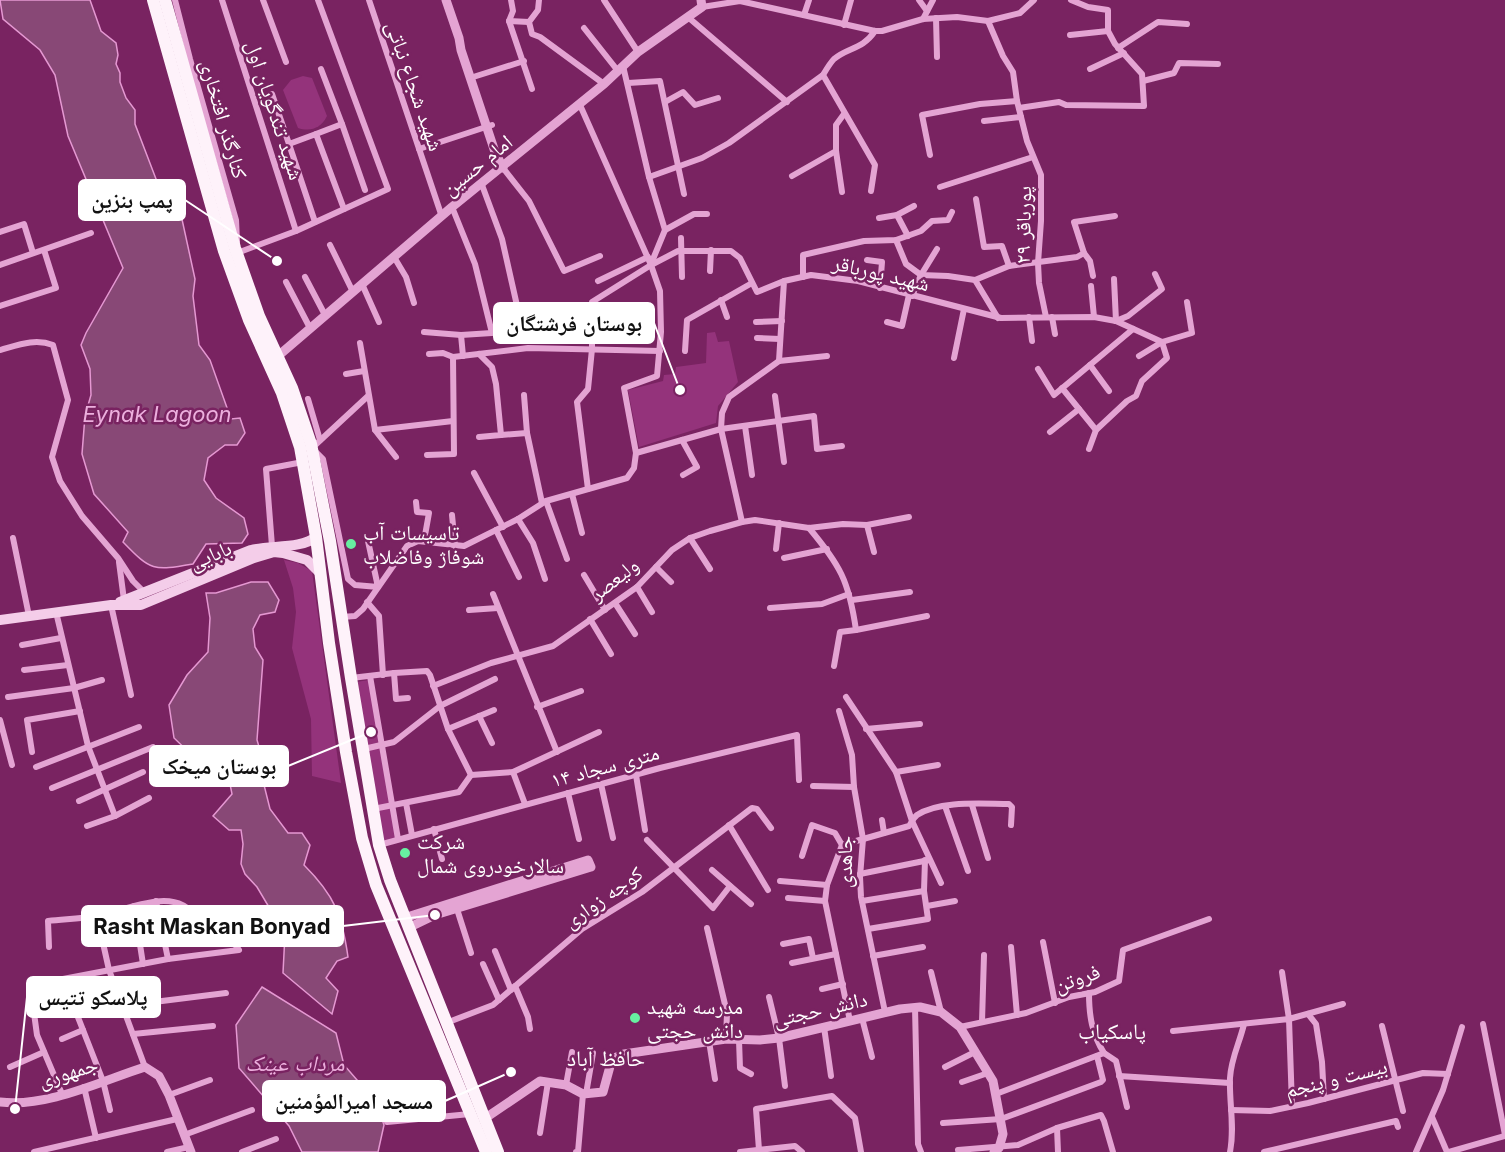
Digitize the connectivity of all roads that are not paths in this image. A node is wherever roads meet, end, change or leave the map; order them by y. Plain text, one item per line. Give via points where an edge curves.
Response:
1 (153, 0) edge
2 (165, 0) edge
3 (175, 0) edge
4 (222, 0) edge
5 (263, 0) edge
6 (318, 0) edge
7 (369, 0) edge
8 (446, 0) edge
9 (511, 0) edge
10 (539, 0) edge
11 (604, 0) edge
12 (809, 0) edge
13 (851, 0) edge
14 (919, 0) edge
15 (933, 0) edge
16 (1034, 0) edge
17 (1071, 0) edge
18 (703, 2) edge
19 (927, 11) junction
20 (804, 15) junction
21 (689, 18) junction
22 (936, 18) junction
23 (923, 19) junction
24 (509, 21) junction
25 (988, 21) junction
26 (529, 22) junction
27 (844, 24) junction
28 (1187, 24) dead end
29 (584, 28) dead end
30 (875, 31) junction
31 (1108, 31) junction
32 (1070, 35) dead end
33 (1118, 48) junction
34 (638, 52) junction
35 (1124, 54) junction
36 (937, 57) dead end
37 (524, 61) junction
38 (285, 62) dead end
39 (1218, 64) dead end
40 (621, 68) junction
41 (321, 69) dead end
42 (1090, 69) dead end
43 (823, 75) junction
44 (473, 77) junction
45 (1143, 81) junction
46 (628, 83) junction
47 (604, 84) junction
48 (532, 89) dead end
49 (272, 94) dead end
50 (718, 98) dead end
51 (1017, 100) junction
52 (664, 102) junction
53 (787, 102) junction
54 (580, 105) junction
55 (1019, 108) junction
56 (844, 114) junction
57 (1021, 117) junction
58 (984, 121) dead end
59 (342, 124) junction
60 (489, 126) junction
61 (316, 134) junction
62 (289, 144) junction
63 (419, 149) junction
64 (836, 151) junction
65 (930, 155) dead end
66 (1033, 157) junction
67 (680, 165) junction
68 (503, 168) junction
69 (792, 176) dead end
70 (649, 177) junction
71 (482, 184) junction
72 (940, 187) dead end
73 (365, 189) dead end
74 (871, 191) dead end
75 (842, 192) dead end
76 (684, 194) dead end
77 (976, 199) dead end
78 (914, 206) dead end
79 (453, 207) junction
80 (344, 209) junction
81 (952, 212) dead end
82 (707, 214) dead end
83 (897, 215) junction
84 (1115, 216) dead end
85 (442, 217) junction
86 (879, 218) dead end
87 (315, 222) junction
88 (665, 230) junction
89 (296, 231) junction
90 (0, 232) edge
91 (91, 233) dead end
92 (908, 236) junction
93 (681, 238) dead end
94 (896, 240) junction
95 (330, 245) dead end
96 (938, 249) dead end
97 (44, 250) junction
98 (236, 250) junction
99 (711, 250) junction
100 (682, 251) junction
101 (33, 253) junction
102 (1084, 253) junction
103 (600, 256) dead end
104 (394, 257) junction
105 (648, 257) junction
106 (867, 260) dead end
107 (1038, 262) junction
108 (0, 265) edge
109 (651, 265) junction
110 (1009, 266) junction
111 (710, 271) dead end
112 (1155, 274) dead end
113 (921, 275) junction
114 (1093, 276) dead end
115 (306, 277) dead end
116 (682, 277) dead end
117 (803, 277) junction
118 (1114, 279) dead end
119 (975, 280) junction
120 (598, 281) dead end
121 (784, 281) junction
122 (286, 282) dead end
123 (752, 283) junction
124 (362, 284) junction
125 (1091, 286) dead end
126 (880, 288) junction
127 (353, 292) junction
128 (910, 296) junction
129 (721, 300) junction
130 (1187, 302) dead end
131 (414, 303) dead end
132 (0, 306) edge
133 (964, 309) junction
134 (325, 315) junction
135 (727, 317) dead end
136 (1029, 317) junction
137 (1049, 317) junction
138 (1094, 317) junction
139 (998, 318) junction
140 (520, 319) dead end
141 (782, 321) junction
142 (1116, 321) junction
143 (379, 322) dead end
144 (756, 322) dead end
145 (887, 322) dead end
146 (310, 328) junction
147 (1133, 328) junction
148 (424, 332) dead end
149 (1055, 334) dead end
150 (461, 335) junction
151 (757, 338) dead end
152 (780, 339) junction
153 (1032, 341) dead end
154 (1162, 342) junction
155 (360, 343) dead end
156 (592, 349) junction
157 (0, 350) edge
158 (660, 351) junction
159 (685, 351) dead end
160 (429, 354) dead end
161 (479, 354) junction
162 (278, 356) junction
163 (463, 356) junction
164 (827, 356) dead end
165 (1139, 356) dead end
166 (453, 357) junction
167 (954, 358) dead end
168 (779, 361) junction
169 (1090, 365) junction
170 (1038, 369) dead end
171 (364, 370) junction
172 (346, 374) dead end
173 (1062, 388) junction
174 (1109, 391) dead end
175 (524, 395) dead end
176 (368, 396) junction
177 (776, 396) dead end
178 (308, 399) dead end
179 (1079, 409) junction
180 (453, 420) junction
181 (778, 423) junction
182 (745, 426) junction
183 (721, 429) junction
184 (375, 430) junction
185 (1096, 430) junction
186 (1050, 432) dead end
187 (527, 433) junction
188 (501, 435) junction
189 (479, 437) dead end
190 (682, 440) junction
191 (316, 444) junction
192 (842, 446) dead end
193 (1089, 449) dead end
194 (636, 453) junction
195 (427, 455) dead end
196 (396, 457) dead end
197 (303, 462) junction
198 (784, 462) dead end
199 (474, 473) dead end
200 (683, 475) dead end
201 (752, 475) dead end
202 (588, 489) junction
203 (572, 494) junction
204 (416, 502) dead end
205 (544, 502) junction
206 (452, 515) dead end
207 (909, 518) dead end
208 (518, 519) junction
209 (742, 522) junction
210 (779, 523) junction
211 (867, 525) junction
212 (808, 528) junction
213 (499, 529) junction
214 (582, 533) dead end
215 (316, 537) junction
216 (13, 538) dead end
217 (690, 538) junction
218 (368, 541) dead end
219 (424, 541) junction
220 (303, 544) junction
221 (272, 546) junction
222 (455, 546) junction
223 (776, 549) dead end
224 (826, 549) junction
225 (874, 552) dead end
226 (118, 558) junction
227 (302, 558) junction
228 (784, 558) dead end
229 (567, 559) dead end
230 (656, 567) junction
231 (710, 569) dead end
232 (321, 574) junction
233 (584, 575) dead end
234 (519, 578) dead end
235 (544, 579) dead end
236 (671, 582) dead end
237 (378, 586) junction
238 (637, 587) junction
239 (910, 592) dead end
240 (145, 593) junction
241 (493, 594) dead end
242 (850, 597) junction
243 (123, 600) junction
244 (368, 602) junction
245 (615, 603) junction
246 (111, 605) junction
247 (498, 608) junction
248 (770, 608) dead end
249 (469, 610) dead end
250 (605, 610) junction
251 (56, 612) junction
252 (652, 612) dead end
253 (29, 616) junction
254 (927, 616) dead end
255 (342, 618) junction
256 (590, 619) junction
257 (0, 620) edge
258 (856, 630) junction
259 (635, 634) dead end
260 (61, 638) junction
261 (22, 645) dead end
262 (612, 654) dead end
263 (517, 655) junction
264 (68, 664) junction
265 (834, 666) dead end
266 (24, 670) dead end
267 (394, 673) junction
268 (383, 675) junction
269 (370, 676) junction
270 (351, 678) junction
271 (495, 679) dead end
272 (102, 680) dead end
273 (433, 686) junction
274 (74, 688) junction
275 (581, 690) dead end
276 (131, 694) dead end
277 (8, 696) dead end
278 (846, 697) dead end
279 (408, 698) dead end
280 (440, 706) junction
281 (537, 707) junction
282 (494, 710) dead end
283 (80, 711) junction
284 (839, 711) dead end
285 (357, 713) junction
286 (479, 716) junction
287 (0, 720) edge
288 (920, 724) dead end
289 (139, 727) dead end
290 (342, 728) junction
291 (448, 729) junction
292 (866, 729) junction
293 (599, 732) dead end
294 (492, 743) dead end
295 (381, 745) junction
296 (88, 746) junction
297 (153, 747) dead end
298 (364, 749) junction
299 (32, 752) dead end
300 (557, 752) junction
301 (12, 765) dead end
302 (938, 765) dead end
303 (36, 767) dead end
304 (367, 769) junction
305 (97, 770) junction
306 (143, 772) dead end
307 (513, 772) junction
308 (896, 772) junction
309 (471, 775) junction
310 (636, 775) junction
311 (799, 780) dead end
312 (601, 784) junction
313 (813, 786) dead end
314 (854, 787) junction
315 (52, 789) dead end
316 (105, 790) junction
317 (568, 793) junction
318 (149, 798) dead end
319 (79, 801) dead end
320 (406, 803) junction
321 (354, 804) junction
322 (525, 804) junction
323 (972, 805) junction
324 (392, 806) junction
325 (945, 806) junction
326 (373, 809) junction
327 (115, 816) junction
328 (882, 820) dead end
329 (912, 820) junction
330 (729, 825) junction
331 (1011, 825) dead end
332 (87, 826) dead end
333 (771, 828) dead end
334 (434, 829) junction
335 (645, 830) dead end
336 (884, 833) junction
337 (412, 835) junction
338 (612, 838) dead end
339 (399, 839) junction
340 (579, 839) dead end
341 (863, 839) junction
342 (647, 840) dead end
343 (379, 845) junction
344 (842, 845) junction
345 (802, 856) dead end
346 (988, 858) dead end
347 (442, 859) dead end
348 (927, 860) junction
349 (673, 868) junction
350 (712, 870) dead end
351 (968, 871) dead end
352 (860, 874) junction
353 (780, 882) dead end
354 (941, 883) dead end
355 (827, 885) junction
356 (730, 886) junction
357 (768, 890) dead end
358 (924, 891) junction
359 (788, 898) dead end
360 (156, 901) junction
361 (825, 901) junction
362 (862, 901) junction
363 (955, 901) dead end
364 (751, 904) dead end
365 (134, 906) junction
366 (456, 906) junction
367 (927, 906) junction
368 (97, 916) junction
369 (1209, 919) dead end
370 (406, 923) junction
371 (707, 928) dead end
372 (868, 929) junction
373 (1043, 942) dead end
374 (783, 944) dead end
375 (1011, 946) dead end
376 (49, 947) dead end
377 (923, 947) dead end
378 (495, 951) dead end
379 (471, 953) dead end
380 (836, 954) junction
381 (984, 955) dead end
382 (873, 956) junction
383 (813, 958) junction
384 (168, 959) junction
385 (483, 963) dead end
386 (792, 963) dead end
387 (143, 964) junction
388 (109, 970) junction
389 (931, 972) dead end
390 (1282, 972) dead end
391 (63, 978) junction
392 (843, 984) junction
393 (513, 988) junction
394 (822, 989) dead end
395 (226, 993) dead end
396 (1089, 993) junction
397 (769, 997) dead end
398 (499, 1000) junction
399 (1054, 1003) junction
400 (1343, 1004) dead end
401 (122, 1006) junction
402 (915, 1007) junction
403 (885, 1012) junction
404 (941, 1012) junction
405 (1308, 1014) junction
406 (1017, 1015) junction
407 (862, 1018) junction
408 (1289, 1019) junction
409 (850, 1021) junction
410 (982, 1022) junction
411 (446, 1023) junction
412 (1244, 1024) junction
413 (1483, 1024) dead end
414 (213, 1026) dead end
415 (1382, 1026) dead end
416 (824, 1027) junction
417 (960, 1027) junction
418 (1462, 1027) dead end
419 (530, 1029) dead end
420 (83, 1030) junction
421 (1173, 1031) dead end
422 (133, 1034) junction
423 (779, 1038) junction
424 (62, 1039) dead end
425 (726, 1039) junction
426 (739, 1040) junction
427 (709, 1041) junction
428 (44, 1052) junction
429 (572, 1052) dead end
430 (975, 1052) junction
431 (593, 1053) dead end
432 (1101, 1055) junction
433 (872, 1057) dead end
434 (10, 1067) dead end
435 (146, 1067) junction
436 (945, 1067) dead end
437 (988, 1073) junction
438 (751, 1074) dead end
439 (1448, 1074) junction
440 (1119, 1076) junction
441 (831, 1077) dead end
442 (210, 1080) dead end
443 (715, 1080) dead end
444 (1395, 1080) junction
445 (103, 1081) junction
446 (548, 1082) junction
447 (963, 1082) dead end
448 (1230, 1083) junction
449 (566, 1085) junction
450 (785, 1086) dead end
451 (84, 1087) junction
452 (62, 1094) junction
453 (585, 1094) junction
454 (996, 1094) junction
455 (169, 1095) junction
456 (1324, 1099) junction
457 (0, 1103) edge
458 (1292, 1106) junction
459 (1127, 1107) dead end
460 (110, 1110) dead end
461 (252, 1110) dead end
462 (1231, 1110) junction
463 (1403, 1111) dead end
464 (470, 1114) junction
465 (1432, 1117) junction
466 (177, 1119) junction
467 (484, 1119) junction
468 (1001, 1119) junction
469 (387, 1122) dead end
470 (943, 1123) dead end
471 (1057, 1128) junction
472 (1398, 1128) dead end
473 (540, 1133) dead end
474 (184, 1135) junction
475 (1505, 1135) edge
476 (96, 1138) junction
477 (276, 1139) dead end
478 (1286, 1146) junction
479 (190, 1150) edge
480 (759, 1150) junction
481 (776, 1150) edge
482 (958, 1150) edge
483 (997, 1150) edge
484 (34, 1152) edge
485 (167, 1152) edge
486 (242, 1152) edge
487 (486, 1152) edge
488 (498, 1152) edge
489 (576, 1152) edge
490 (740, 1152) edge
491 (802, 1152) edge
492 (861, 1152) edge
493 (921, 1152) edge
494 (1058, 1152) edge
495 (1113, 1152) edge
496 (1230, 1152) edge
497 (1264, 1152) edge
498 (1291, 1152) edge
499 (1416, 1152) edge
500 (1448, 1152) edge

1 - 197 highway via 225,251 249,320 282,393
2 - 98 highway
3 - 98 street, کنارگذر افتخاری via 236,219
4 - 89 street, شهید تندگویان اول
5 - 38 street
6 - 80 street via 388,189
7 - 63 street, شهید شجاع نباتی
8 - 44 street
9 - 24 street via 513,11
10 - 26 street via 538,10
11 - 34 street
12 - 20 street
13 - 27 street
14 - 19 street
15 - 19 street
16 - 25 street via 1020,13
17 - 31 street via 1108,10
18 - 20 street via 740,1
18 - 21 street, امام حسین
19 - 23 street
20 - 27 street
21 - 34 street, امام حسین
21 - 53 street
22 - 23 street
22 - 25 street
22 - 36 street
23 - 30 street
24 - 26 street
24 - 37 street
25 - 51 street, پورباقر ۲۹ via 1013,72
26 - 47 street via 532,33
27 - 30 street
28 - 33 street via 1158,22
29 - 40 street
30 - 43 street via 860,46 835,59
31 - 32 street
31 - 33 street
33 - 35 street
34 - 40 street, امام حسین
35 - 42 street
35 - 45 street via 1142,74
37 - 44 street
37 - 48 street
39 - 45 street via 1179,63 1174,73
40 - 46 street
40 - 47 street, امام حسین
41 - 59 street
43 - 53 street
43 - 56 street
44 - 60 street
45 - 55 street via 1144,106 1059,102
46 - 52 street via 660,81
46 - 70 street
47 - 54 street, امام حسین
49 - 62 street
50 - 52 street via 695,105 683,92
51 - 55 street, پورباقر ۲۹
51 - 65 street via 922,115
52 - 67 street
53 - 67 street via 729,143
54 - 68 street, امام حسین
54 - 105 street
55 - 57 street, پورباقر ۲۹
56 - 64 street via 836,125
56 - 74 street via 875,165
57 - 58 street
57 - 66 street, پورباقر ۲۹
59 - 61 street
59 - 73 street
60 - 63 street
60 - 68 street via 501,149
61 - 62 street
61 - 80 street
62 - 87 street
63 - 85 street, شهید شجاع نباتی
64 - 69 street
64 - 75 street
66 - 72 street
66 - 107 street, پورباقر ۲۹ via 1041,175
67 - 70 street
67 - 76 street
68 - 71 street, امام حسین
68 - 103 street via 529,201 564,271
70 - 88 street
71 - 79 street, امام حسین
71 - 140 street via 502,238
77 - 110 street via 984,247 1002,246
78 - 83 street
79 - 85 street, امام حسین
79 - 150 street via 475,264 492,333
80 - 87 street
81 - 92 street via 948,220 932,221
82 - 88 street via 694,214
83 - 86 street
83 - 92 street
84 - 102 street via 1074,222
85 - 104 street, امام حسین
87 - 89 street
88 - 109 street
89 - 98 street
90 - 101 street via 24,224
91 - 97 street
92 - 94 street
93 - 100 street
94 - 113 street via 906,264
94 - 117 street via 864,241 802,255
95 - 127 street
96 - 113 street
97 - 101 street
97 - 132 street via 56,288
98 - 162 highway
99 - 100 street
99 - 111 street
99 - 123 street via 731,251 740,258
100 - 109 street
100 - 116 street
101 - 108 street
102 - 107 street
102 - 114 street
104 - 124 street, امام حسین
104 - 131 street
105 - 109 street
105 - 120 street
106 - 126 street via 882,262
107 - 110 street
107 - 137 street, پورباقر ۲۹ via 1039,283
109 - 156 street via 592,302
109 - 158 street via 660,291
110 - 119 street
112 - 142 street via 1162,289
113 - 119 street
113 - 128 street
115 - 134 street
117 - 121 street, شهید پورباقر
117 - 126 street, شهید پورباقر via 858,281
118 - 142 street
119 - 139 street
121 - 123 street, شهید پورباقر via 757,292
121 - 141 street
122 - 146 street
123 - 129 street
124 - 127 street, امام حسین
124 - 143 street
125 - 138 street
126 - 128 street, شهید پورباقر
127 - 134 street, امام حسین
128 - 133 street, شهید پورباقر
128 - 145 street via 902,326
129 - 135 street
129 - 159 street via 687,320
130 - 154 street via 1191,333
133 - 139 street, شهید پورباقر
133 - 167 street
134 - 146 street, امام حسین
136 - 137 street, شهید پورباقر
136 - 139 street, شهید پورباقر
136 - 153 street
137 - 138 street, شهید پورباقر
137 - 149 street, پورباقر ۲۹
138 - 142 street, شهید پورباقر
141 - 144 street
141 - 152 street
142 - 147 street, شهید پورباقر
146 - 162 street, امام حسین
147 - 154 street, شهید پورباقر
147 - 169 street
148 - 150 street
150 - 163 street
151 - 152 street
152 - 168 street
154 - 165 street
154 - 185 street via 1167,358 1142,381 1136,396
155 - 171 street
156 - 158 street
156 - 161 street via 528,348
156 - 202 street via 588,389 577,402
157 - 226 street via 30,342 53,345 68,400 52,457 60,481 82,516
158 - 194 street via 657,376 624,388
160 - 166 street
161 - 163 street
161 - 188 street via 492,367
162 - 191 highway
163 - 166 street
164 - 168 street
166 - 180 street
168 - 183 street via 729,397
169 - 173 street
169 - 174 street
170 - 173 street via 1054,395
171 - 172 street
171 - 176 street
173 - 179 street
175 - 187 street
176 - 184 street
176 - 191 street
177 - 181 street
178 - 191 street
179 - 185 street
179 - 186 street
180 - 184 street
180 - 195 street via 454,454
181 - 182 street
181 - 192 street via 814,416 817,449
181 - 198 street
182 - 183 street
182 - 201 street
183 - 190 street
183 - 209 street
184 - 196 street
185 - 193 street
187 - 188 street
187 - 205 street
188 - 189 street
190 - 194 street
190 - 200 street via 697,467
191 - 237 street via 323,459 348,579 355,585
191 - 255 highway
194 - 202 street via 634,468 627,478
197 - 215 highway
197 - 221 street via 266,469
199 - 213 street
202 - 203 street
203 - 205 street
203 - 214 street
204 - 219 street via 417,512 429,513
205 - 208 street
205 - 229 street
206 - 222 street
207 - 211 street, ولیعصر
208 - 213 street
208 - 235 street via 533,543
209 - 210 street, ولیعصر
209 - 217 street, ولیعصر
210 - 212 street, ولیعصر
210 - 223 street
211 - 212 street, ولیعصر
211 - 225 street
212 - 224 street
213 - 222 street via 464,546
213 - 234 street
215 - 220 main road, بابایی
215 - 232 highway
216 - 253 street
217 - 230 street, ولیعصر
217 - 231 street
218 - 237 street
219 - 222 street
219 - 237 street via 407,546
220 - 221 main road, بابایی
220 - 227 main road via 306,556
221 - 240 main road, بابایی via 251,550
224 - 228 street
224 - 242 street via 844,578
226 - 240 street
226 - 243 street
227 - 232 main road
227 - 246 main road, بابایی via 283,553 263,555 141,605
230 - 236 street
230 - 238 street, ولیعصر
232 - 290 highway
233 - 250 street
237 - 244 street
238 - 245 street, ولیعصر
238 - 252 street
239 - 242 street
240 - 243 main road, بابایی
241 - 247 street
242 - 248 street via 822,604
242 - 258 street
243 - 246 main road, بابایی
244 - 255 street via 355,616
244 - 268 street via 379,616
245 - 250 street, ولیعصر
245 - 259 street
246 - 251 main road, بابایی
246 - 276 street
247 - 249 street
247 - 263 street
250 - 256 street, ولیعصر
251 - 253 main road, بابایی
251 - 260 street
253 - 257 main road, بابایی
254 - 258 street
255 - 270 highway
256 - 262 street
256 - 263 street, ولیعصر via 553,646
258 - 265 street via 840,632
260 - 261 street
260 - 264 street
263 - 273 street, ولیعصر
263 - 281 street
264 - 266 street
264 - 274 street
267 - 268 street
267 - 273 street via 427,671
267 - 279 street via 396,699
268 - 269 street
269 - 270 street
269 - 295 street
270 - 285 highway
271 - 280 street
272 - 274 street
273 - 280 street
274 - 277 street
274 - 283 street
275 - 281 street
278 - 292 street
280 - 291 street
280 - 295 street via 394,742
281 - 300 street
282 - 286 street
283 - 296 street
283 - 299 street via 27,720
284 - 314 street, جاهدی via 852,755
285 - 290 highway via 355,746 348,744
285 - 298 highway
286 - 291 street
286 - 294 street
287 - 301 street
288 - 292 street
289 - 296 street
290 - 321 highway
291 - 309 street
292 - 308 street
293 - 300 street
295 - 298 street
295 - 324 street
296 - 303 street
296 - 305 street
297 - 305 street
298 - 304 highway
300 - 307 street
302 - 308 street
304 - 321 highway via 361,761 351,765
304 - 326 highway
305 - 315 street
305 - 316 street
306 - 316 street
307 - 309 street
307 - 322 street
308 - 329 street
309 - 320 street via 459,792
310 - 311 street, ۱۴ متری سجاد via 797,735
310 - 312 street, ۱۴ متری سجاد
310 - 335 street
312 - 317 street, ۱۴ متری سجاد
312 - 338 street
313 - 314 street
314 - 341 street, جاهدی
316 - 319 street
316 - 327 street
317 - 322 street, ۱۴ متری سجاد
317 - 340 street
318 - 327 street
320 - 324 street
320 - 337 street
321 - 464 highway via 376,885
322 - 334 street, ۱۴ متری سجاد
323 - 325 street
323 - 331 street via 1009,804
323 - 346 street
324 - 326 street
324 - 339 street
325 - 329 street via 920,813
325 - 351 street
326 - 343 highway
327 - 332 street
328 - 336 street
329 - 336 street via 909,826
329 - 348 street
330 - 333 street, کوچه زواری via 755,808
330 - 349 street, کوچه زواری
330 - 357 street
334 - 337 street, ۱۴ متری سجاد
334 - 347 street
336 - 341 street
337 - 339 street, ۱۴ متری سجاد
339 - 343 street, ۱۴ متری سجاد
341 - 344 street
341 - 352 street, جاهدی
342 - 349 street
343 - 370 highway
344 - 345 street via 835,833 812,825
344 - 355 street
348 - 352 street
348 - 354 street
348 - 358 street
349 - 356 street via 713,908
349 - 393 street, کوچه زواری via 582,929
350 - 356 street
352 - 362 street, جاهدی
353 - 355 street
355 - 361 street
356 - 364 street
358 - 362 street
358 - 367 street
359 - 361 street
360 - 365 street
360 - 384 street
360 - 384 street via 178,903 190,909 196,918 220,924 239,950
361 - 380 street
362 - 372 street, جاهدی
363 - 367 street
365 - 368 street
365 - 387 street
366 - 366 street via 591,867 588,860
366 - 370 street
366 - 379 street
367 - 372 street via 928,919
368 - 376 street via 48,921
368 - 388 street
369 - 396 street, فروتن via 1123,950 1119,981
370 - 411 highway
371 - 425 street via 727,1013
372 - 382 street, جاهدی
373 - 399 street
374 - 383 street via 809,939
375 - 406 street
377 - 382 street
378 - 393 street
380 - 383 street
380 - 392 street
381 - 410 street
382 - 403 street, جاهدی
383 - 386 street
384 - 387 street
385 - 398 street
387 - 388 street
388 - 391 street
388 - 401 street
389 - 404 street
390 - 408 street
391 - 420 street
391 - 428 street via 30,984 37,1035
392 - 394 street
392 - 409 street
393 - 398 street, کوچه زواری
393 - 419 street
395 - 401 street
396 - 399 street, فروتن
396 - 432 street via 1091,1024
397 - 423 street
398 - 411 street, کوچه زواری
399 - 406 street, فروتن
400 - 405 street
401 - 422 street
402 - 403 street, دانش حجتی
402 - 404 street, دانش حجتی
402 - 493 street
403 - 407 street, دانش حجتی
404 - 417 street, دانش حجتی
405 - 408 street
405 - 456 street via 1316,1024
406 - 410 street, فروتن
407 - 409 street, دانش حجتی
407 - 433 street
408 - 412 street
408 - 458 street
409 - 416 street, دانش حجتی
410 - 417 street, فروتن
411 - 467 highway
412 - 421 street
412 - 448 street via 1233,1054
413 - 475 street
414 - 422 street
415 - 444 street
416 - 423 street, دانش حجتی
416 - 441 street
417 - 430 street, دانش حجتی
418 - 439 street
420 - 424 street
420 - 445 street
422 - 435 street
423 - 426 street, دانش حجتی
423 - 450 street
425 - 426 street, دانش حجتی
425 - 427 street, دانش حجتی
426 - 438 street via 740,1068
427 - 443 street
427 - 453 street, دانش حجتی via 612,1059 603,1092
428 - 434 street
428 - 452 street
429 - 449 street
430 - 436 street
430 - 437 street, دانش حجتی
431 - 453 street
432 - 440 street via 1114,1058
432 - 454 street
432 - 468 street via 1103,1081
435 - 445 street, جمهوری
435 - 455 street via 159,1076
437 - 447 street
437 - 454 street, دانش حجتی
439 - 444 street, بیست و پنجم via 1424,1073
439 - 465 street
440 - 448 street
440 - 459 street
442 - 455 street
444 - 456 street, بیست و پنجم
444 - 463 street
445 - 451 street, جمهوری
445 - 460 street
446 - 449 street
446 - 467 street via 540,1081
446 - 473 street
448 - 462 street
449 - 453 street
451 - 452 street, جمهوری
451 - 476 street
452 - 457 street, جمهوری via 15,1104
453 - 489 street
454 - 468 street, دانش حجتی
455 - 466 street
456 - 458 street, بیست و پنجم
458 - 462 street, بیست و پنجم via 1270,1111
461 - 474 street
462 - 496 street
464 - 469 street
464 - 487 highway
465 - 499 street
465 - 500 street
466 - 474 street
466 - 476 street
467 - 488 highway
468 - 470 street
468 - 483 street, دانش حجتی via 1003,1134
471 - 483 street
471 - 494 street
471 - 495 street via 1101,1115
472 - 478 street via 1396,1121
474 - 479 street
475 - 500 street
476 - 484 street
477 - 486 street
478 - 497 street
478 - 498 street
479 - 485 street
480 - 481 street
480 - 490 street
480 - 492 street via 756,1109 832,1096 855,1118
481 - 491 street via 795,1146
482 - 483 street

